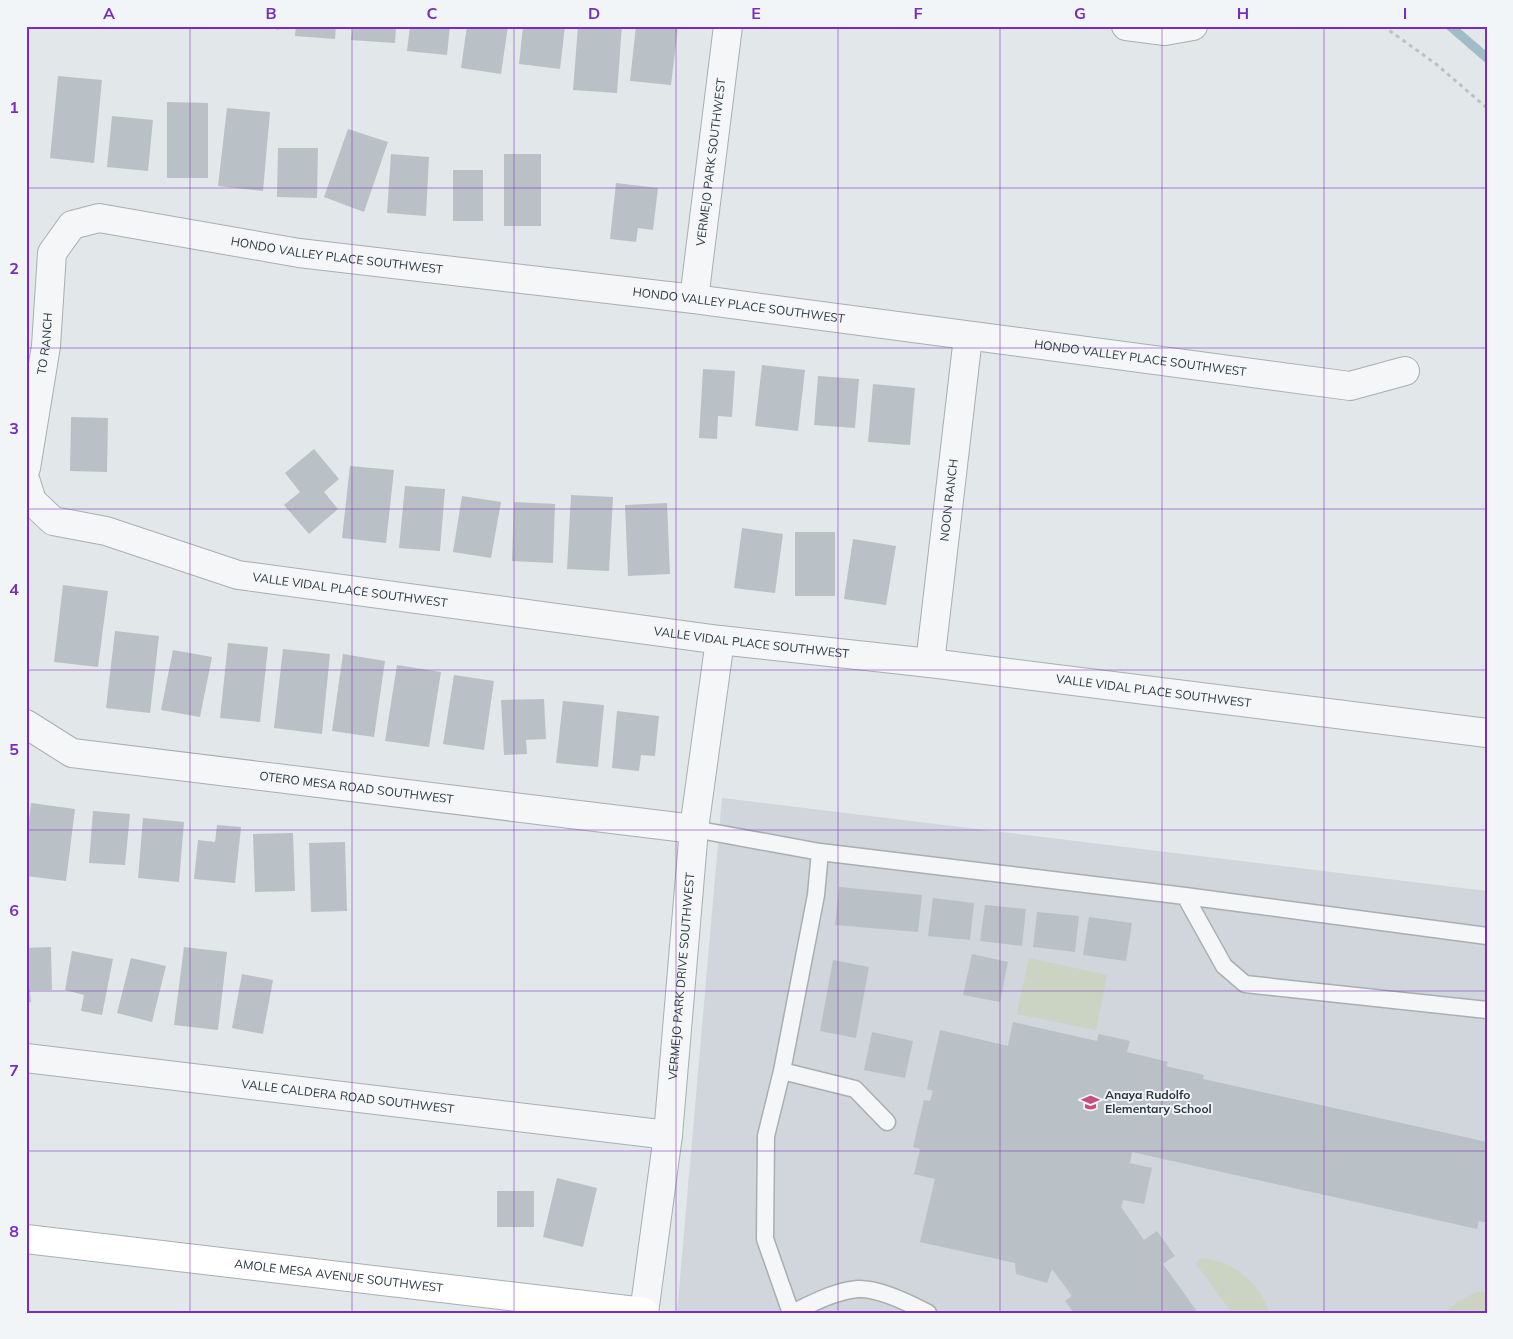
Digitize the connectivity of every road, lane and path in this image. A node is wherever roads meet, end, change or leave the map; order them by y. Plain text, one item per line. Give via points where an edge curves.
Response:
1 (728, 26) edge
2 (1126, 26) edge
3 (1193, 26) edge
4 (1383, 26) edge
5 (1487, 108) edge
6 (72, 225) joint
7 (694, 299) junction
8 (968, 337) junction
9 (1406, 371) dead end
10 (26, 468) edge
11 (29, 492) edge
12 (720, 640) junction
13 (930, 663) junction
14 (26, 724) edge
15 (1487, 732) edge
16 (694, 829) junction
17 (820, 852) junction
18 (1185, 896) junction
19 (1487, 936) edge
20 (1487, 1010) edge
21 (26, 1058) edge
22 (782, 1071) junction
23 (887, 1122) dead end
24 (668, 1135) junction
25 (26, 1239) edge
26 (647, 1312) edge
27 (792, 1313) edge
28 (928, 1313) edge

1 - 7 street, VERMEJO PARK SOUTHWEST
2 - 3 street via 1165,31
4 - 5 path via 1436,64
6 - 7 street, HONDO VALLEY PLACE SOUTHWEST via 99,218 299,253
6 - 10 street, TO RANCH via 52,253 46,346
7 - 8 street, HONDO VALLEY PLACE SOUTHWEST
8 - 9 street, HONDO VALLEY PLACE SOUTHWEST via 1350,386
8 - 13 street, NOON RANCH
11 - 12 street, VALLE VIDAL PLACE SOUTHWEST via 53,521 106,531 238,575
12 - 13 street, VALLE VIDAL PLACE SOUTHWEST
12 - 16 street, VERMEJO PARK DRIVE SOUTHWEST
13 - 15 street, VALLE VIDAL PLACE SOUTHWEST
14 - 16 street, OTERO MESA ROAD SOUTHWEST via 72,753
16 - 17 lane
16 - 24 street, VERMEJO PARK DRIVE SOUTHWEST
17 - 18 lane
17 - 22 lane via 816,895
18 - 19 lane
18 - 20 lane via 1224,966 1245,984
21 - 24 street, VALLE CALDERA ROAD SOUTHWEST
22 - 23 lane via 855,1090
22 - 27 lane via 766,1136 765,1239
24 - 26 street, VERMEJO PARK DRIVE SOUTHWEST
25 - 26 street, AMOLE MESA AVENUE SOUTHWEST
27 - 28 lane via 823,1298 860,1289 902,1299

